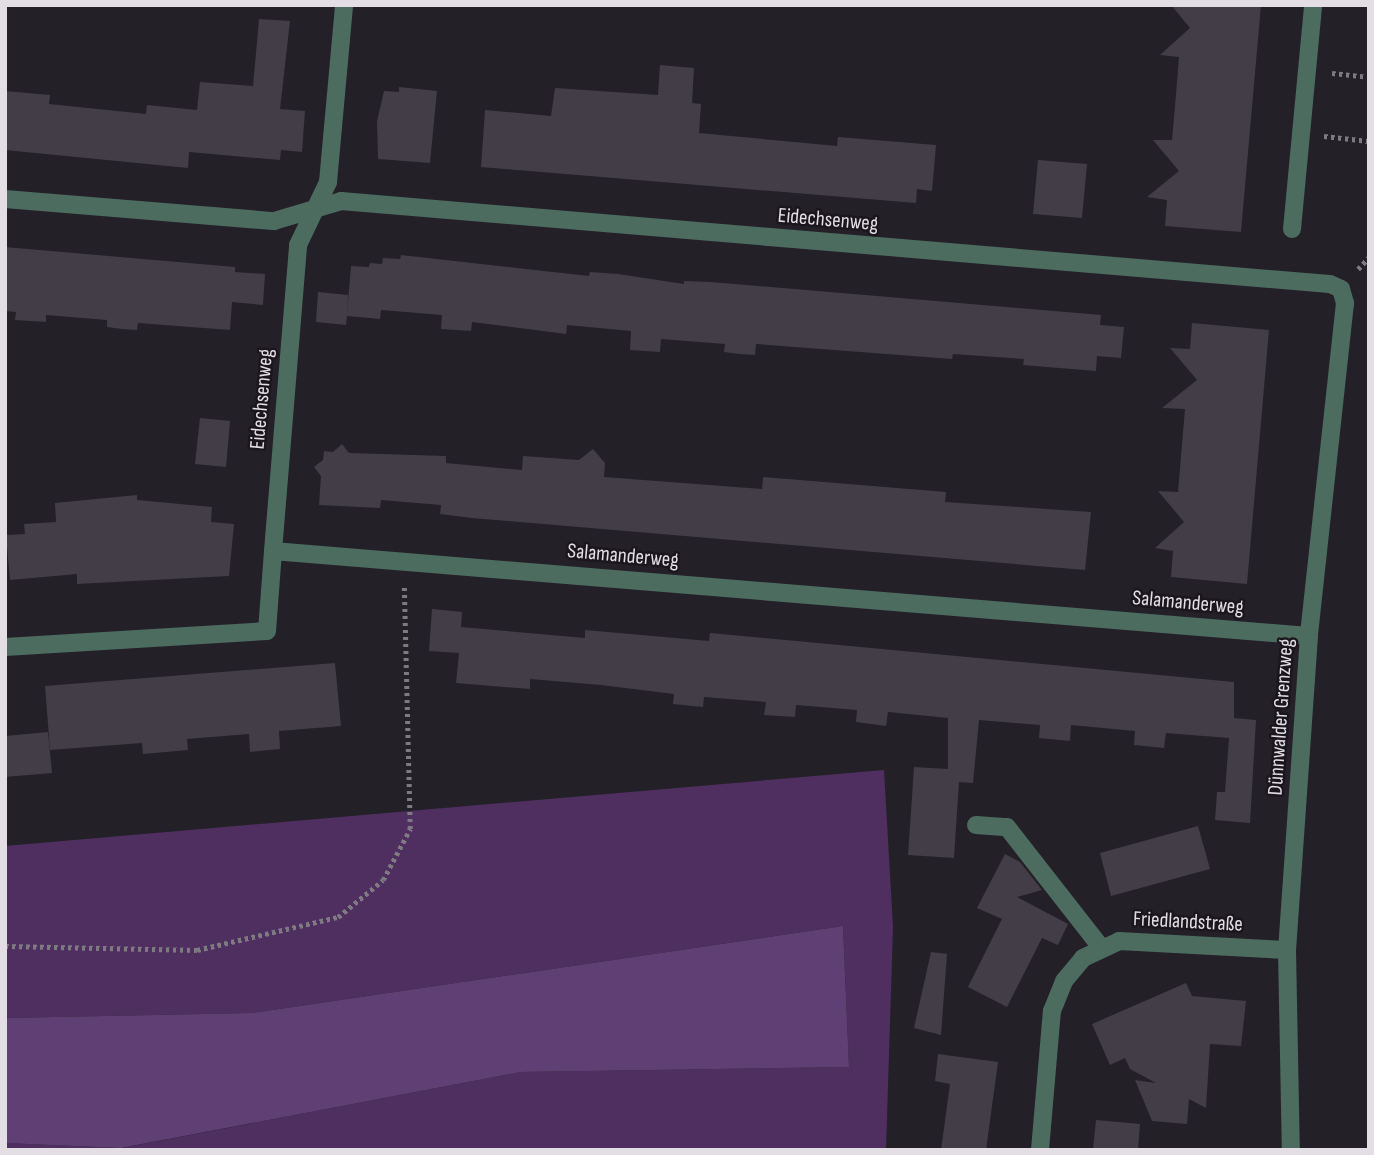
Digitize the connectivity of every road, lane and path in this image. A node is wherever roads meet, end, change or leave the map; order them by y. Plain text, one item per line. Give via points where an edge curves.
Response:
1 (344, 5) edge
2 (1313, 5) edge
3 (1307, 71) junction
4 (1369, 77) edge
5 (1301, 134) junction
6 (1369, 141) edge
7 (5, 199) edge
8 (312, 213) junction
9 (1292, 229) dead end
10 (1341, 289) joint
11 (273, 551) junction
12 (403, 560) junction
13 (1309, 636) junction
14 (5, 647) edge
15 (976, 825) dead end
16 (5, 946) edge
17 (1100, 946) junction
18 (1287, 950) junction
19 (1040, 1150) edge
20 (1291, 1150) edge

1 - 8 street, Eidechsenweg via 328,182
2 - 3 street
3 - 4 path
3 - 5 street
5 - 6 path
5 - 9 street
7 - 8 street, Eidechsenweg via 274,221
8 - 10 street, Eidechsenweg via 341,201 1330,284
8 - 11 street, Eidechsenweg via 298,245
10 - 13 street, Dünnwalder Grenzweg via 1345,303
11 - 12 street, Salamanderweg
11 - 14 street via 267,631
12 - 13 street, Salamanderweg
12 - 16 path via 410,829 383,880 338,917 197,950
13 - 18 street, Dünnwalder Grenzweg
15 - 17 street via 1007,827
17 - 18 street, Friedlandstraße via 1119,941
17 - 19 street via 1073,966 1052,1011
18 - 20 street, Dünnwalder Grenzweg

